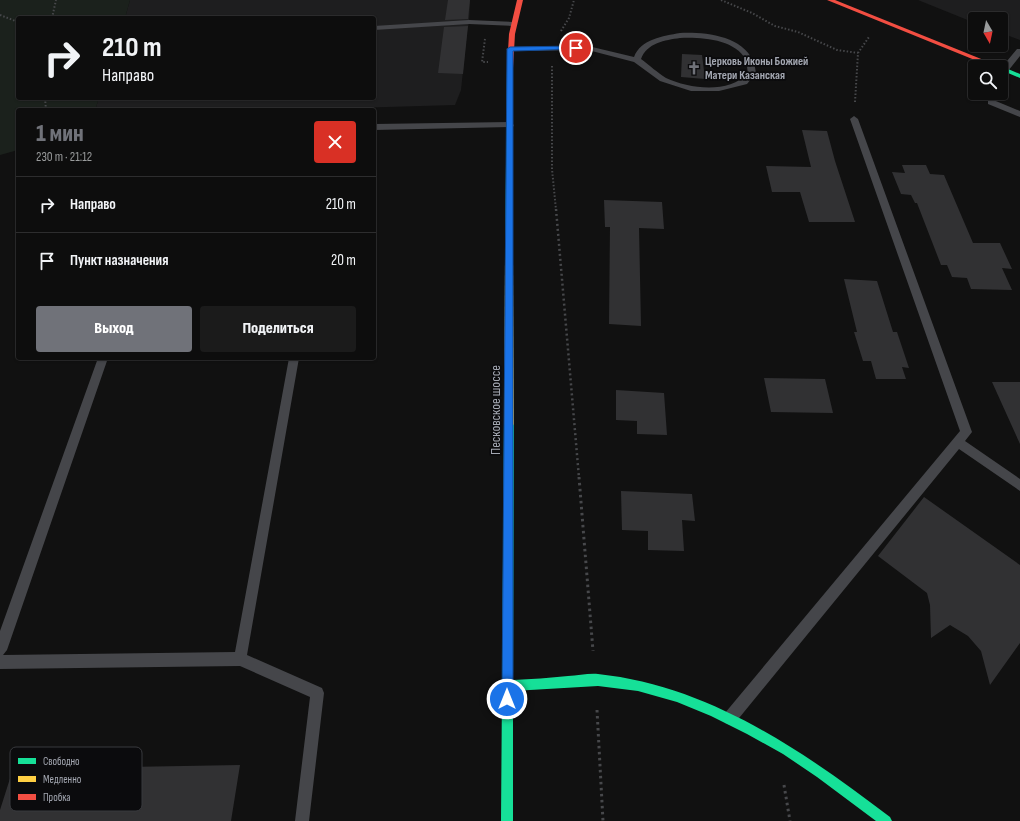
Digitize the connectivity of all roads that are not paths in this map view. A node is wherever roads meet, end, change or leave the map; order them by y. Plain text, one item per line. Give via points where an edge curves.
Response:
1 (520, 0) edge
2 (830, 0) edge
3 (513, 24) junction
4 (376, 28) edge
5 (510, 49) junction
6 (1020, 51) edge
7 (637, 60) junction
8 (981, 60) edge
9 (1008, 62) edge
10 (1008, 71) edge
11 (1020, 76) edge
12 (991, 102) dead end
13 (1020, 114) edge
14 (854, 119) road end
15 (510, 125) junction
16 (376, 127) edge
17 (102, 360) edge
18 (294, 360) edge
19 (957, 442) junction
20 (1020, 486) edge
21 (0, 650) edge
22 (240, 659) junction
23 (0, 662) edge
24 (507, 686) junction
25 (730, 718) junction
26 (302, 821) edge
27 (507, 821) edge
28 (886, 821) edge

1 - 3 street, Песковское шоссе
2 - 8 street
3 - 4 lane via 469,22
3 - 5 street, Песковское шоссе
5 - 7 lane via 588,48
5 - 15 street, Песковское шоссе
6 - 9 lane
7 - 7 lane via 663,79 690,89 719,89 744,82 752,73 750,59 737,48 723,40 703,36 680,35 655,41 640,51
10 - 11 street
12 - 13 lane
14 - 19 lane via 966,432
15 - 16 lane
15 - 24 street, Песковское шоссе
17 - 21 lane
18 - 22 lane
19 - 20 lane
19 - 25 lane
22 - 23 lane
22 - 26 lane via 317,693
24 - 25 street via 596,680 625,683 673,695
24 - 27 street, Песковское шоссе
25 - 28 street via 842,787

